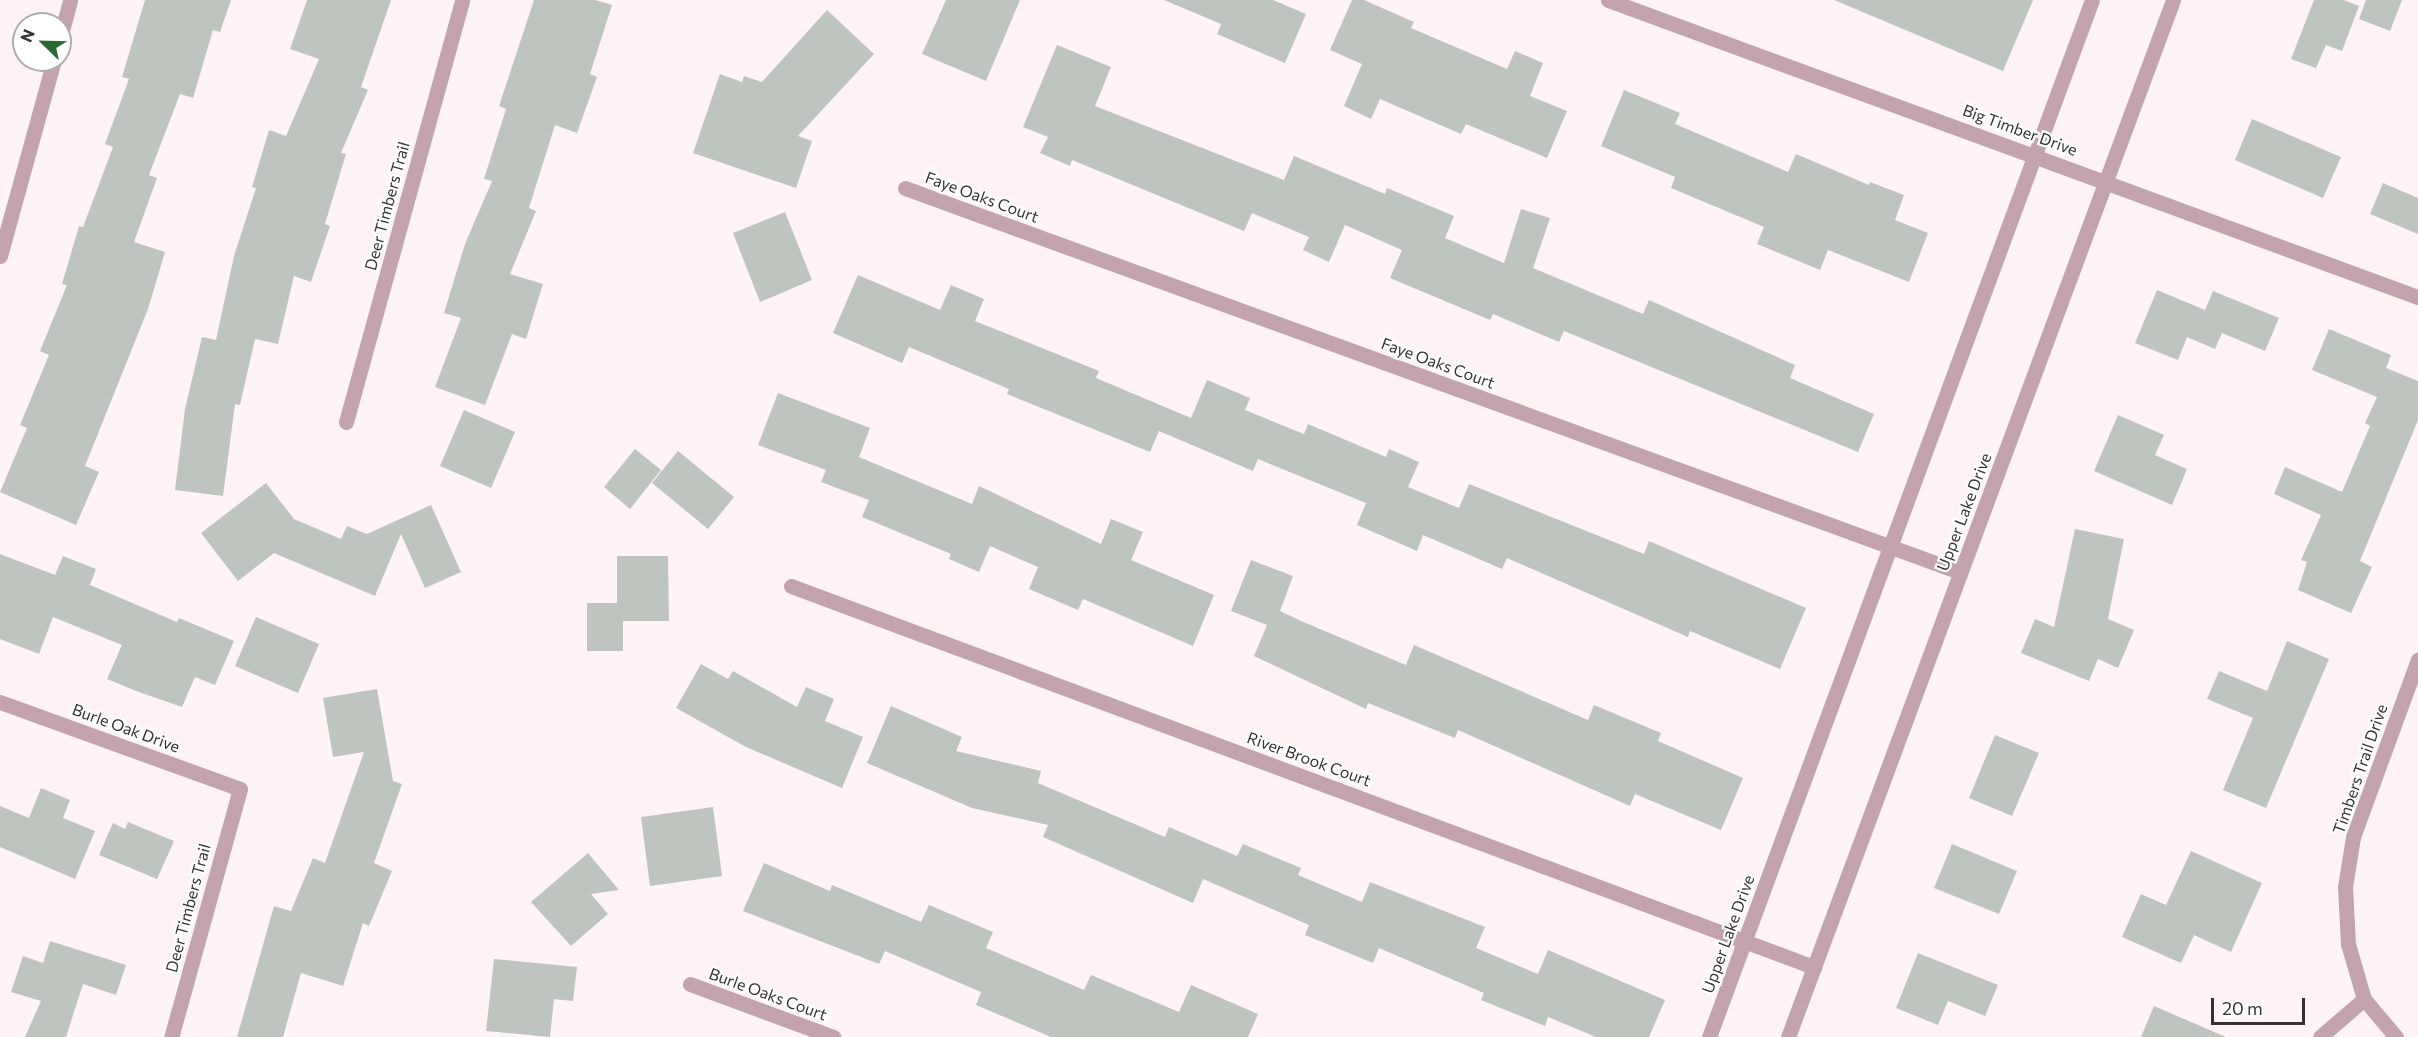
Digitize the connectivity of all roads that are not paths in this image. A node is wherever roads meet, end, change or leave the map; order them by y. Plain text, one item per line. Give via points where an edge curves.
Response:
1 (462, 0) edge
2 (1608, 0) edge
3 (2092, 0) edge
4 (2173, 0) edge
5 (51, 72) edge
6 (2035, 154) junction
7 (2108, 183) junction
8 (905, 188) dead end
9 (0, 256) edge
10 (2418, 297) edge
11 (346, 422) dead end
12 (1893, 548) junction
13 (1960, 572) junction
14 (791, 586) dead end
15 (2418, 659) edge
16 (0, 702) edge
17 (240, 789) joint
18 (1745, 939) junction
19 (1814, 967) junction
20 (690, 984) dead end
21 (2364, 999) junction
22 (171, 1037) edge
23 (833, 1037) edge
24 (1709, 1037) edge
25 (1788, 1037) edge
26 (2320, 1037) edge
27 (2396, 1037) edge

1 - 11 street, Deer Timbers Trail
2 - 6 street, Big Timber Drive
3 - 6 street, Upper Lake Drive
4 - 7 street, Upper Lake Drive
5 - 9 street
6 - 7 street, Big Timber Drive
6 - 12 street, Upper Lake Drive
7 - 10 street, Big Timber Drive
7 - 13 street, Upper Lake Drive
8 - 12 street, Faye Oaks Court
12 - 13 street, Faye Oaks Court
12 - 18 street, Upper Lake Drive
13 - 19 street, Upper Lake Drive
14 - 18 street, River Brook Court
15 - 21 street, Timbers Trail Drive via 2353,837 2345,887 2348,944
16 - 17 street, Burle Oak Drive
17 - 22 street, Deer Timbers Trail
18 - 19 street, River Brook Court
18 - 24 street, Upper Lake Drive
19 - 25 street, Upper Lake Drive
20 - 23 street, Burle Oaks Court
21 - 26 street
21 - 27 street

